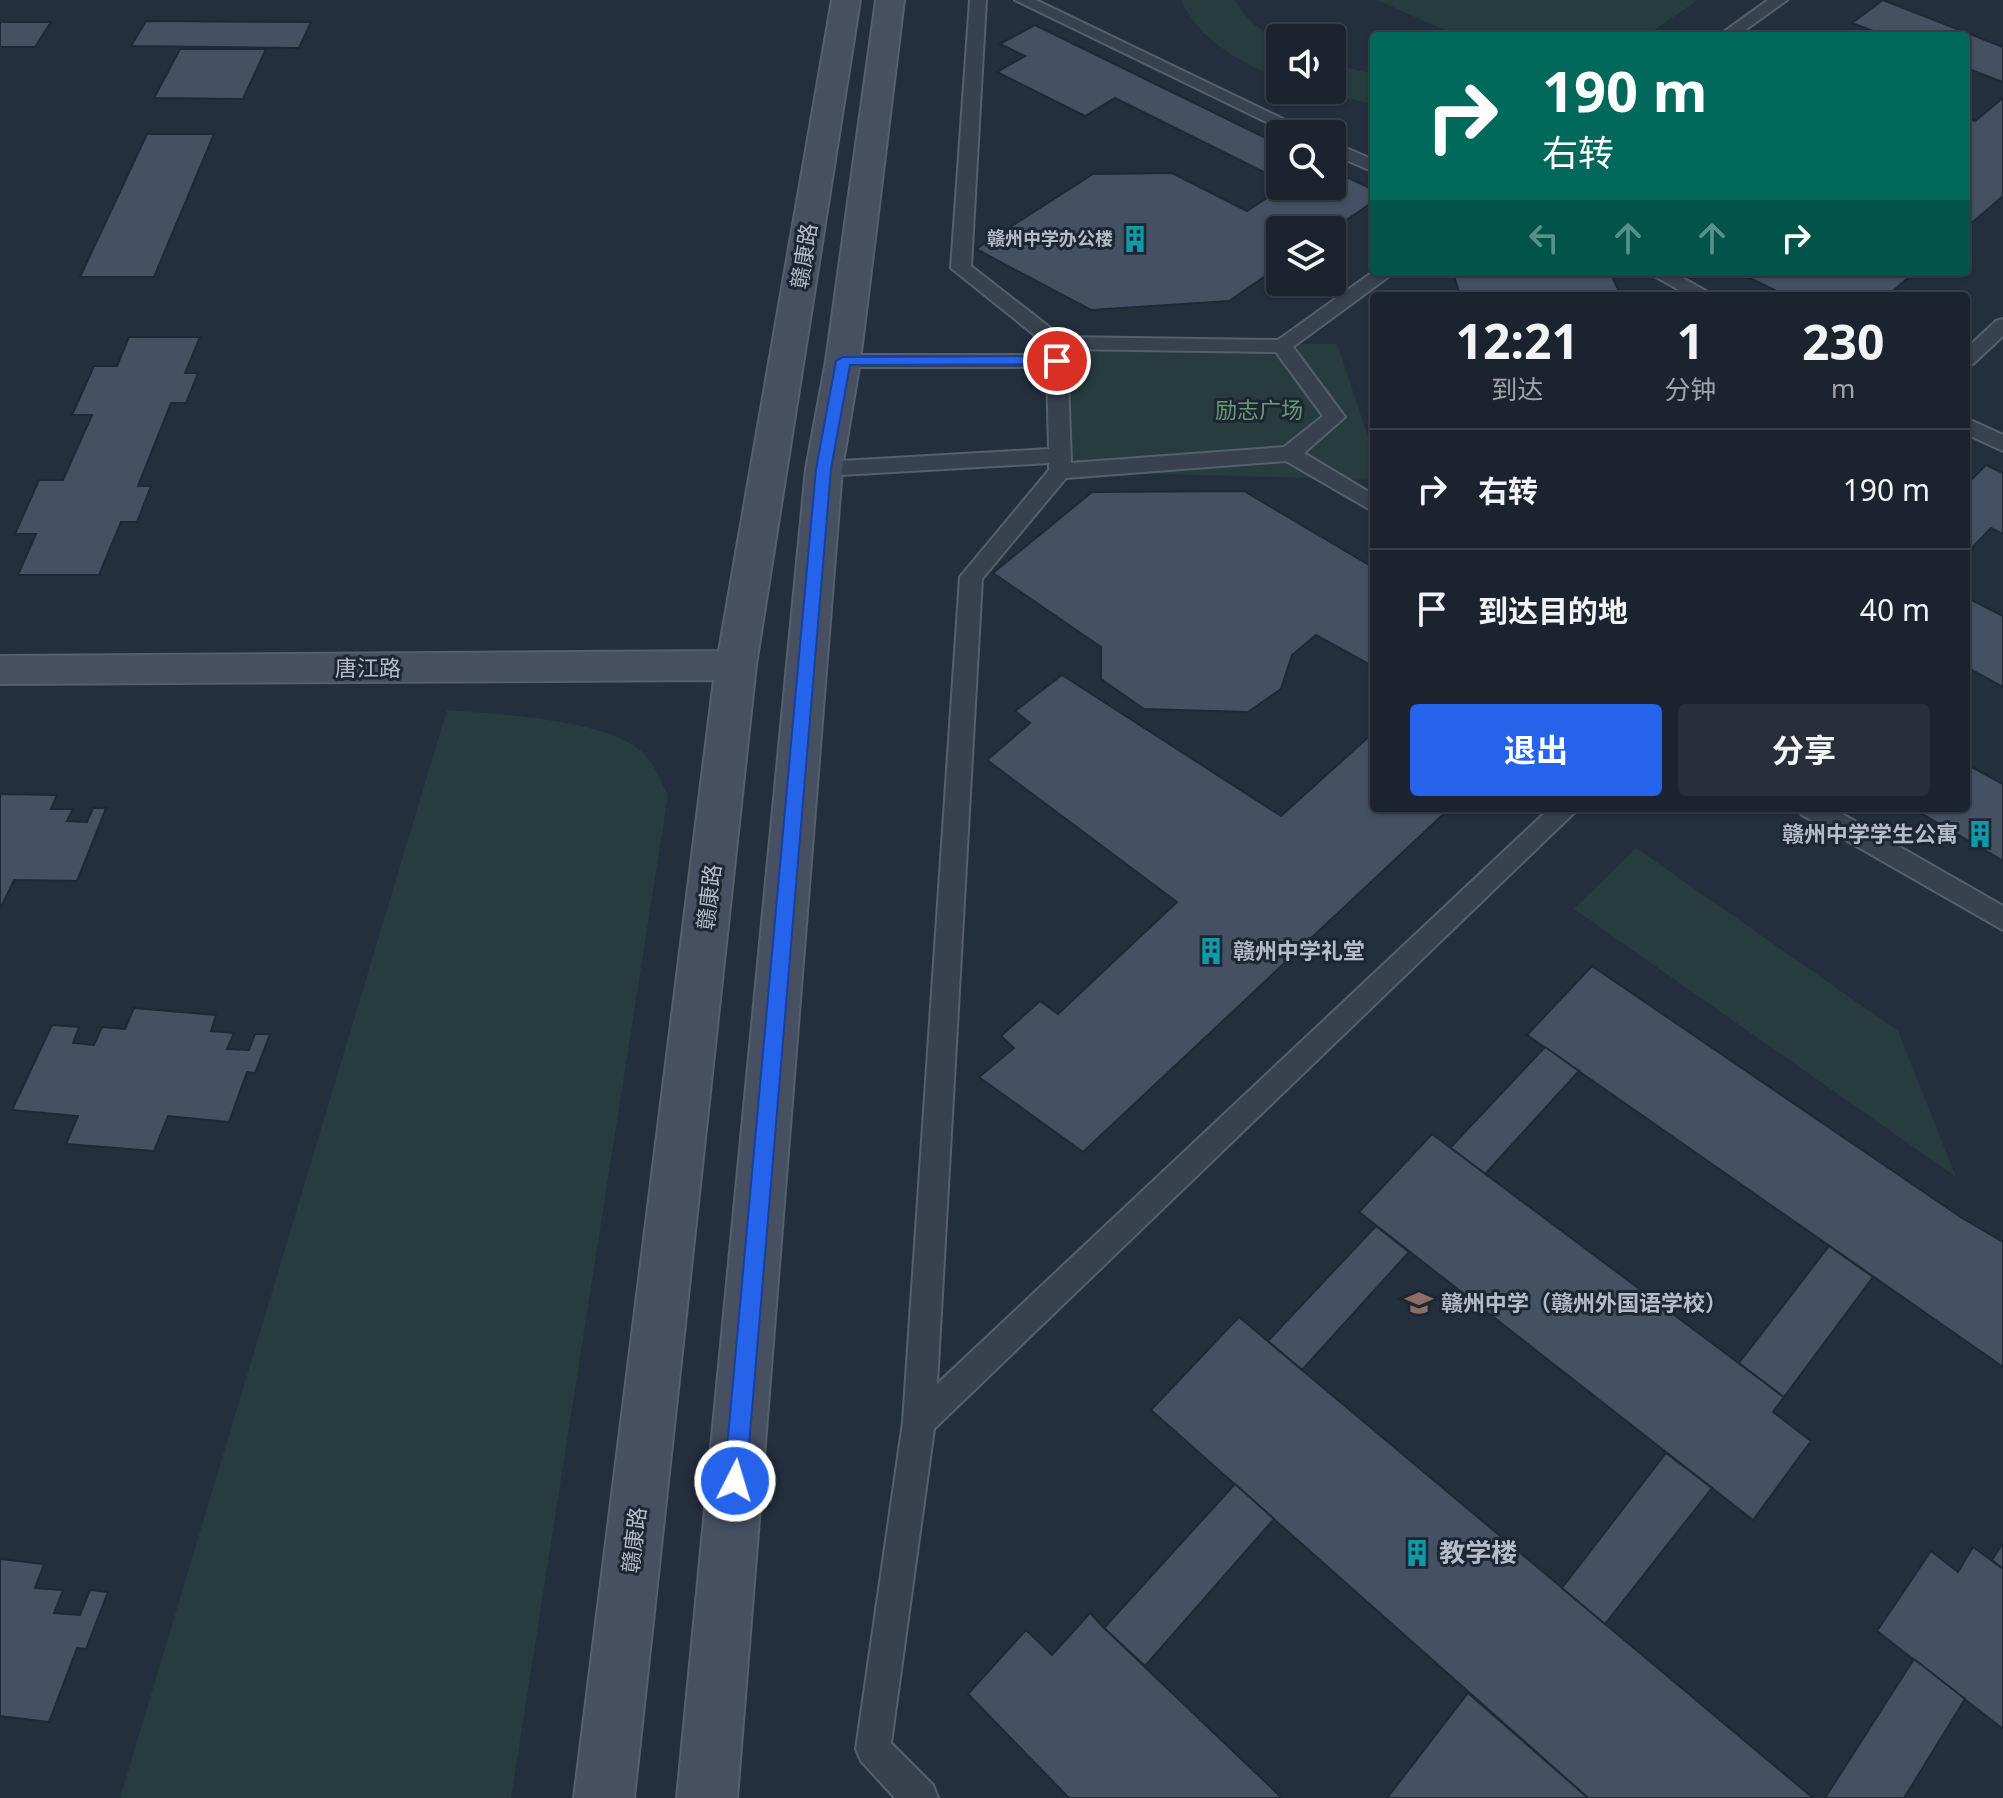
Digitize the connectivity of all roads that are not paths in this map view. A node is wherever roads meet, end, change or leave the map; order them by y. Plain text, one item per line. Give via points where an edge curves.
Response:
1 (846, 0) edge
2 (890, 0) edge
3 (978, 0) edge
4 (1023, 0) edge
5 (1779, 0) edge
6 (1732, 32) edge
7 (1276, 120) edge
8 (1346, 154) edge
9 (1370, 165) edge
10 (1379, 276) edge
11 (1665, 276) edge
12 (1697, 292) edge
13 (2003, 325) edge
14 (1282, 346) junction
15 (1057, 352) junction
16 (1970, 356) edge
17 (843, 361) junction
18 (1970, 427) edge
19 (2003, 444) edge
20 (1290, 454) junction
21 (1060, 463) junction
22 (824, 469) junction
23 (1370, 503) edge
24 (736, 665) junction
25 (0, 670) edge
26 (1562, 812) edge
27 (1818, 812) edge
28 (2003, 919) edge
29 (919, 1422) junction
30 (604, 1798) edge
31 (707, 1798) edge
32 (920, 1798) edge

1 - 24 main road, 赣康路
2 - 17 main road
3 - 15 lane via 961,268
4 - 7 lane
5 - 6 lane
8 - 9 lane
10 - 14 lane
11 - 12 lane
13 - 16 lane
14 - 15 lane
14 - 20 lane via 1335,417
15 - 17 lane
15 - 21 lane
17 - 22 main road
18 - 19 lane
20 - 21 lane
20 - 23 lane
21 - 22 lane
21 - 29 lane via 971,577
22 - 31 main road
24 - 25 main road, 唐江路
24 - 30 main road, 赣康路
26 - 29 lane
27 - 28 lane
29 - 32 lane via 873,1749

